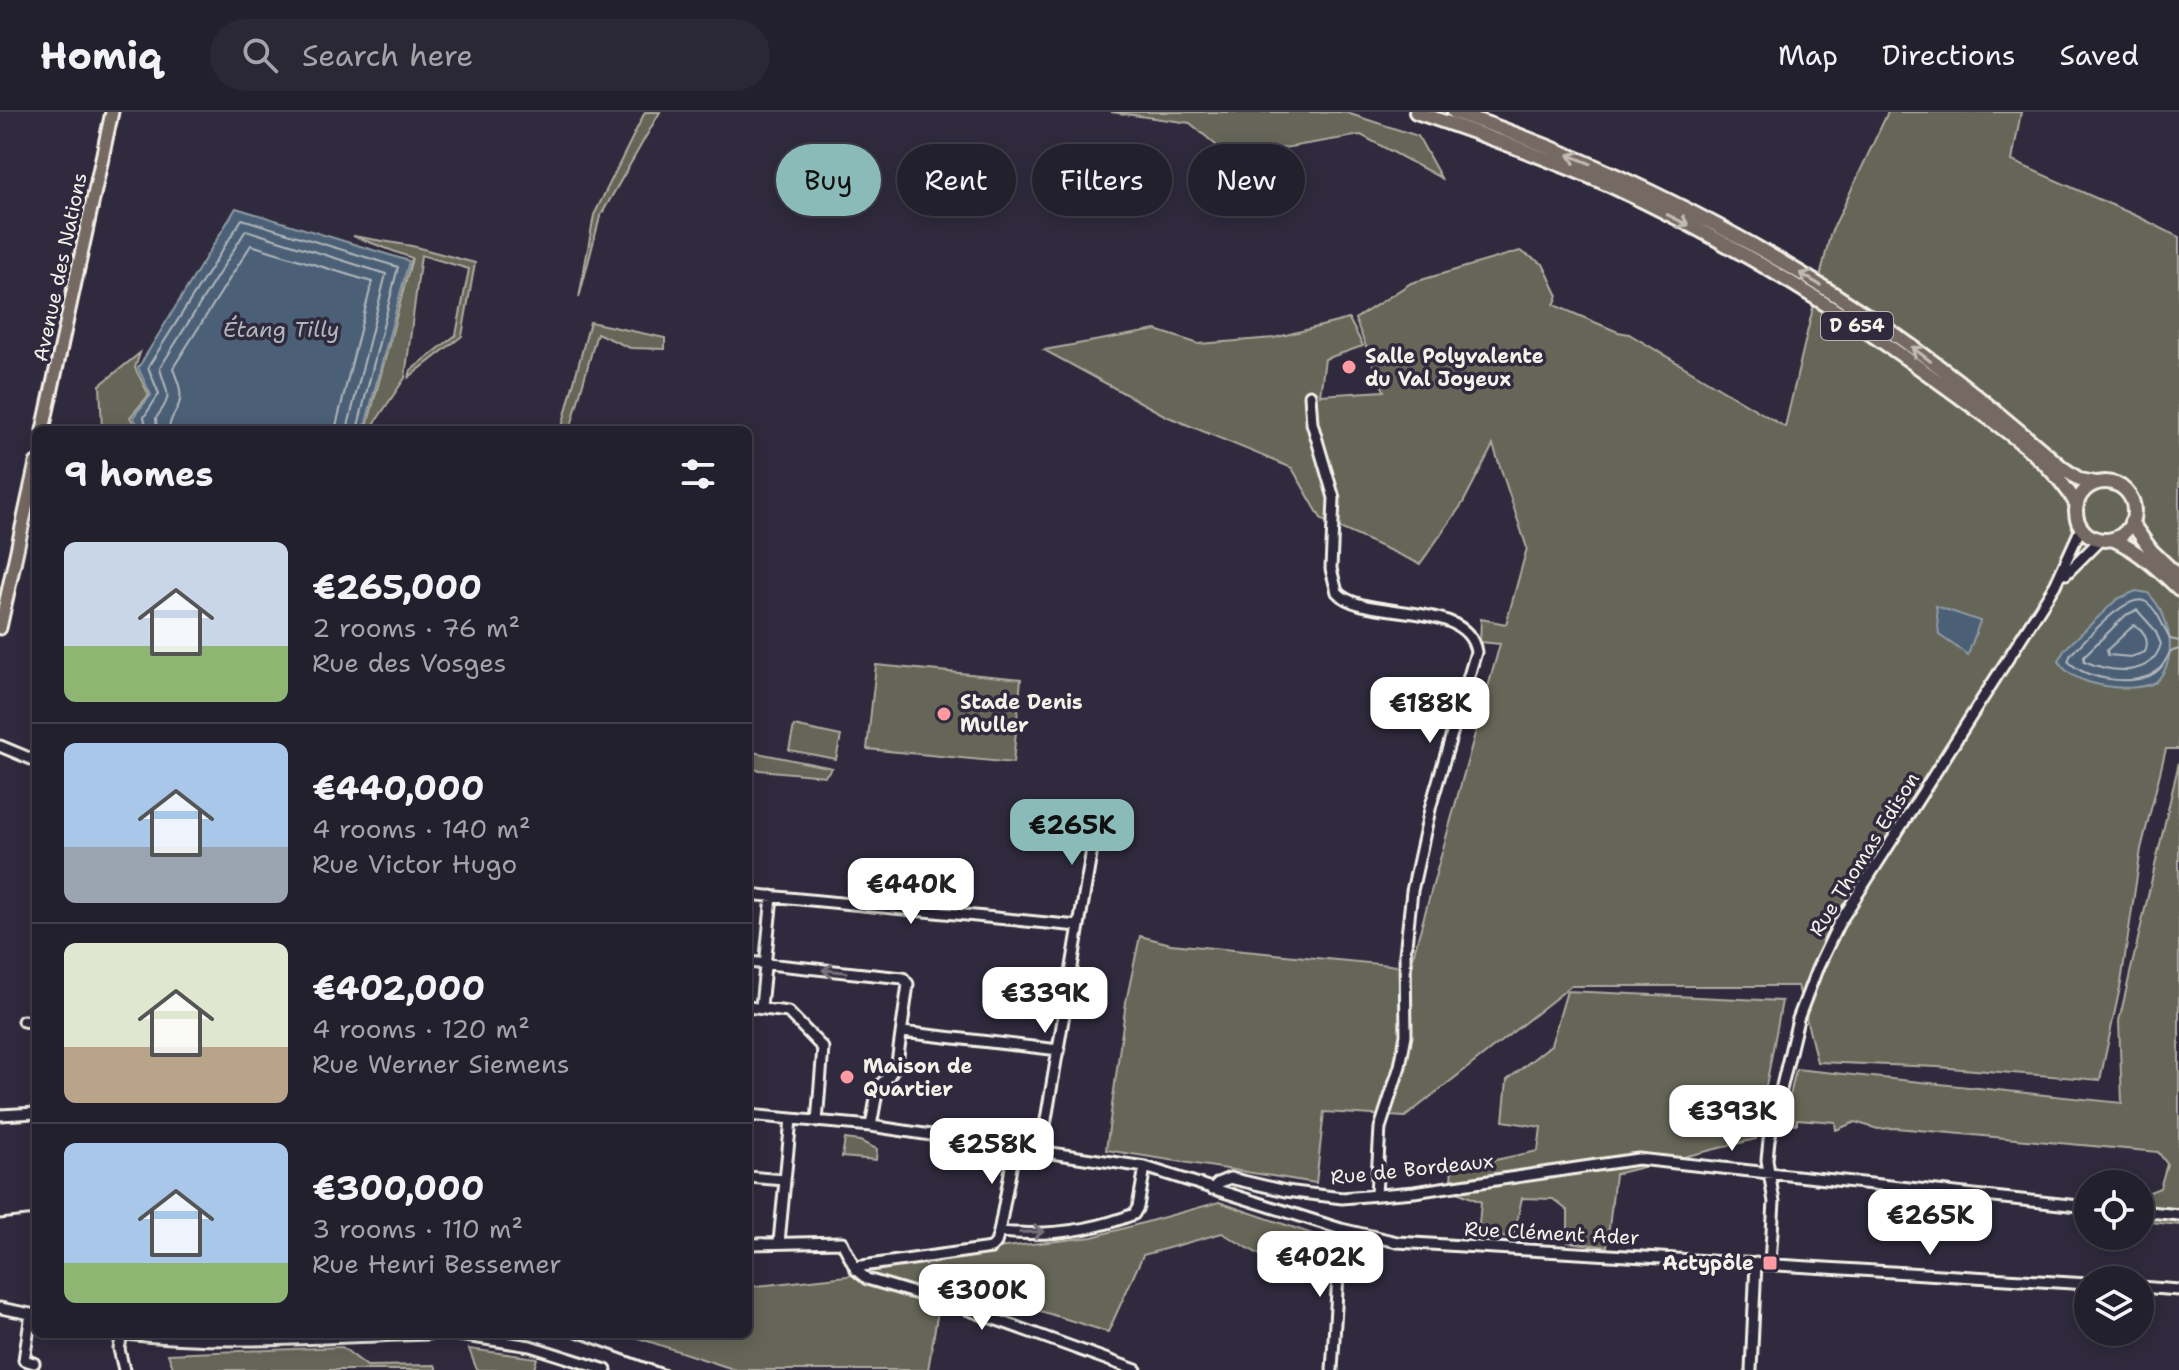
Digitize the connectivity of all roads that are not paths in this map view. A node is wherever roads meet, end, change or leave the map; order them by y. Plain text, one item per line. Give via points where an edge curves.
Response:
1 (112, 112) edge
2 (1416, 112) edge
3 (1454, 112) edge
4 (1310, 395) dead end
5 (44, 426) edge
6 (32, 481) edge
7 (2095, 483) junction
8 (2077, 505) junction
9 (2131, 522) junction
10 (2081, 528) junction
11 (2107, 539) junction
12 (2179, 577) edge
13 (2055, 585) junction
14 (2179, 589) edge
15 (0, 628) edge
16 (0, 746) edge
17 (32, 759) edge
18 (1098, 814) dead end
19 (752, 894) edge
20 (772, 896) junction
21 (1078, 926) junction
22 (752, 962) edge
23 (765, 964) junction
24 (752, 1007) edge
25 (761, 1007) junction
26 (23, 1021) dead end
27 (32, 1022) edge
28 (902, 1032) junction
29 (1059, 1050) junction
30 (32, 1110) edge
31 (0, 1115) edge
32 (752, 1115) edge
33 (791, 1119) junction
34 (817, 1122) junction
35 (871, 1126) junction
36 (1015, 1146) junction
37 (1041, 1149) junction
38 (1145, 1167) junction
39 (1769, 1174) junction
40 (752, 1177) edge
41 (785, 1180) junction
42 (1212, 1189) junction
43 (1376, 1194) junction
44 (2074, 1206) edge
45 (2154, 1212) edge
46 (2179, 1215) edge
47 (1341, 1229) junction
48 (999, 1232) junction
49 (779, 1242) junction
50 (752, 1244) edge
51 (1756, 1263) junction
52 (1770, 1263) junction
53 (855, 1267) junction
54 (2074, 1283) edge
55 (2154, 1288) edge
56 (2179, 1290) edge
57 (0, 1308) edge
58 (32, 1315) edge
59 (32, 1324) edge
60 (122, 1338) edge
61 (156, 1338) edge
62 (314, 1338) edge
63 (479, 1338) edge
64 (34, 1363) dead end
65 (124, 1370) edge
66 (606, 1370) edge
67 (1136, 1370) edge
68 (1332, 1370) edge
69 (1751, 1370) edge

1 - 5 main road, Avenue des Nations
2 -> 8 highway, D 654 via 1608,185 1796,286 2004,431 2050,469
7 -> 3 highway, D 654 via 2064,469 1900,338 1775,258 1595,166
4 - 43 street via 1312,423 1334,498 1331,569 1337,592 1348,600 1457,625 1472,637 1476,652 1412,891 1405,954 1406,1035 1380,1128
6 - 15 main road
7 - 8 highway
7 - 9 highway via 2126,491 2133,505
8 - 10 highway
9 - 11 highway via 2120,535
9 - 12 highway
10 - 11 highway
10 - 13 street
11 - 13 street via 2086,551
11 - 14 highway via 2135,552
13 - 39 street, Rue Thomas Edison via 1838,925 1798,1019 1769,1140
16 - 17 street
18 - 21 street
19 - 20 street
20 - 21 street
20 - 23 street
21 - 29 street
22 - 23 street
23 - 25 street
28 -> 23 street via 908,984 903,978
24 - 25 street
25 - 34 street via 788,1012 823,1048
26 - 27 street
28 - 29 street
28 - 35 street via 897,1063 878,1087
29 - 37 street
30 - 31 street
32 - 33 street, Rue de Bordeaux
33 - 34 street, Rue de Bordeaux
33 - 41 street
34 - 35 street, Rue de Bordeaux
35 - 36 street, Rue de Bordeaux
36 - 37 street, Rue de Bordeaux
36 - 48 street
37 - 38 street, Rue de Bordeaux
38 - 42 street, Rue de Bordeaux
48 -> 38 street via 1091,1227 1134,1214
39 - 43 street, Rue de Bordeaux via 1638,1159
39 - 44 street, Rue de Bordeaux
39 - 52 street, Rue Thomas Edison via 1774,1202
40 - 41 street
41 - 49 street
42 - 43 street, Rue de Bordeaux via 1230,1178 1315,1196
42 - 47 street, Rue Clément Ader
45 - 46 street
47 - 51 street, Rue Clément Ader via 1397,1242
47 - 68 street
48 - 53 street via 991,1248
49 - 50 street
49 - 53 street via 842,1242
51 - 52 street, Rue Clément Ader
51 - 69 street
52 - 54 street, Rue Clément Ader
53 - 67 street via 867,1279
55 - 56 street
57 - 58 street
59 - 64 street via 24,1360
60 - 65 street
61 - 62 street
63 - 66 street via 530,1346

